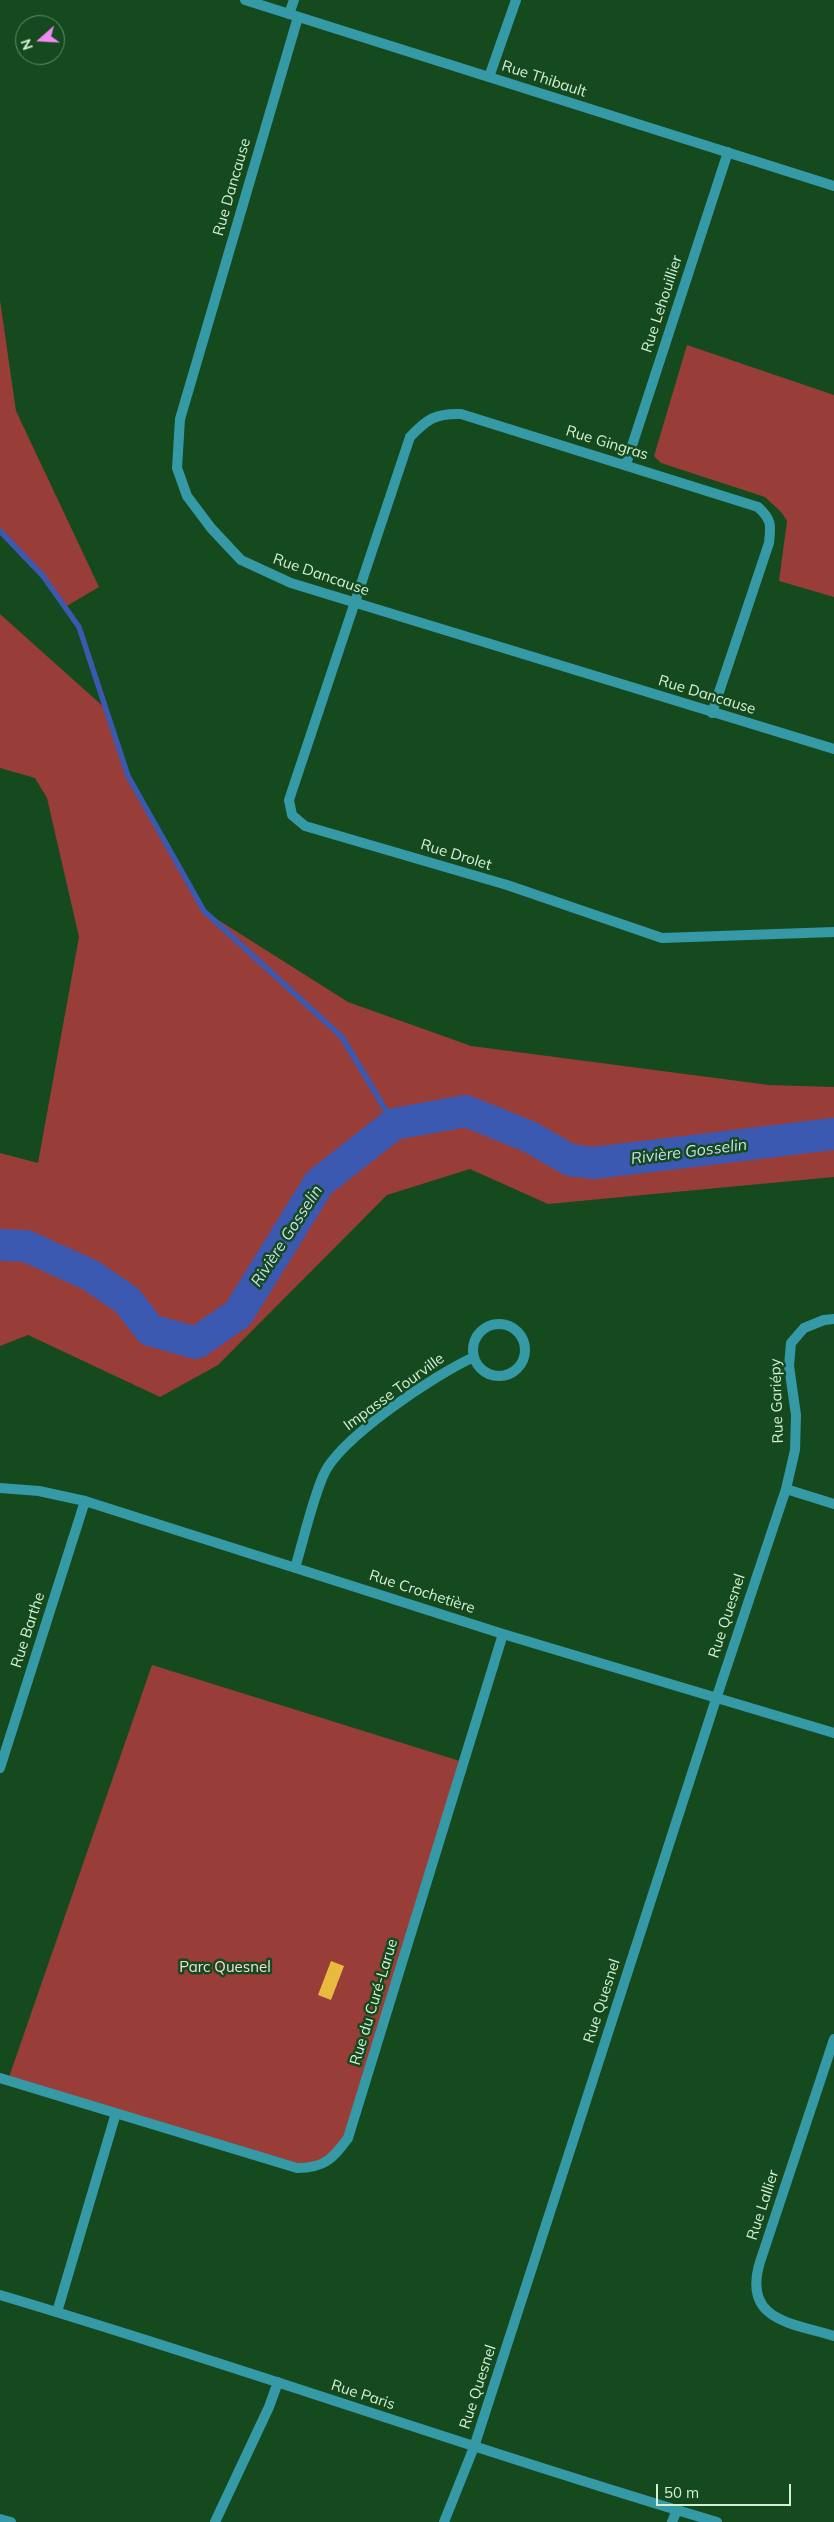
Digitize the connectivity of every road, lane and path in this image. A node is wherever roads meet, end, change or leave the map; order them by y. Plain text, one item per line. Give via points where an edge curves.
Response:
1 (245, 0) edge
2 (294, 0) edge
3 (516, 0) edge
4 (293, 15) junction
5 (489, 77) junction
6 (728, 152) junction
7 (834, 186) edge
8 (626, 464) junction
9 (354, 603) junction
10 (712, 713) junction
11 (834, 749) edge
12 (834, 932) edge
13 (834, 1319) edge
14 (474, 1356) junction
15 (0, 1488) edge
16 (786, 1489) junction
17 (85, 1501) junction
18 (834, 1504) edge
19 (295, 1568) junction
20 (503, 1634) junction
21 (716, 1699) junction
22 (834, 1733) edge
23 (0, 1768) edge
24 (834, 2039) edge
25 (0, 2078) edge
26 (116, 2113) junction
27 (0, 2295) edge
28 (57, 2312) junction
29 (834, 2336) edge
30 (278, 2382) junction
31 (474, 2447) junction
32 (677, 2510) junction
33 (0, 2519) edge
34 (11, 2522) edge
35 (215, 2522) edge
36 (444, 2522) edge
37 (672, 2522) edge
38 (717, 2522) edge

1 - 4 street, Rue Thibault
2 - 4 street, Rue Dancause
3 - 5 street
4 - 5 street, Rue Thibault
4 - 9 street, Rue Dancause via 180,420 177,468 187,496 241,560 291,583
5 - 6 street, Rue Thibault
6 - 7 street, Rue Thibault
6 - 8 street, Rue Lehouillier
8 - 9 street, Rue Gingras via 461,414 444,413 424,422 410,437
8 - 10 street, Rue Gingras via 758,507 768,516 771,529 769,543
9 - 10 street, Rue Dancause
9 - 12 street, Rue Drolet via 289,800 292,816 306,826 507,885 662,938
10 - 11 street, Rue Dancause
13 - 16 street, Rue Gariépy via 804,1328 791,1343 789,1366 796,1415 794,1450
14 - 14 street via 483,1371 491,1376 508,1376 522,1365 526,1348 512,1327 495,1324 480,1332 473,1348
14 - 19 street, Impasse Tourville via 445,1372 357,1434 334,1458 323,1476
15 - 17 street, Rue Crochetière via 39,1491
16 - 18 street
16 - 21 street, Rue Quesnel
17 - 19 street, Rue Crochetière
17 - 23 street, Rue Barthe
19 - 20 street, Rue Crochetière
20 - 21 street, Rue Crochetière
20 - 26 street, Rue du Curé-Larue via 348,2138 336,2155 314,2168 297,2168
21 - 22 street, Rue Crochetière
21 - 31 street, Rue Quesnel
24 - 29 street, Rue Lallier via 758,2269 756,2290 763,2308 775,2318
25 - 26 street, Rue du Curé-Larue
26 - 28 street
27 - 28 street, Rue Paris
28 - 30 street, Rue Paris
30 - 31 street, Rue Paris
30 - 35 street
31 - 32 street, Rue Paris
31 - 36 street, Rue Quesnel
32 - 37 street
32 - 38 street, Rue Paris
33 - 34 street

